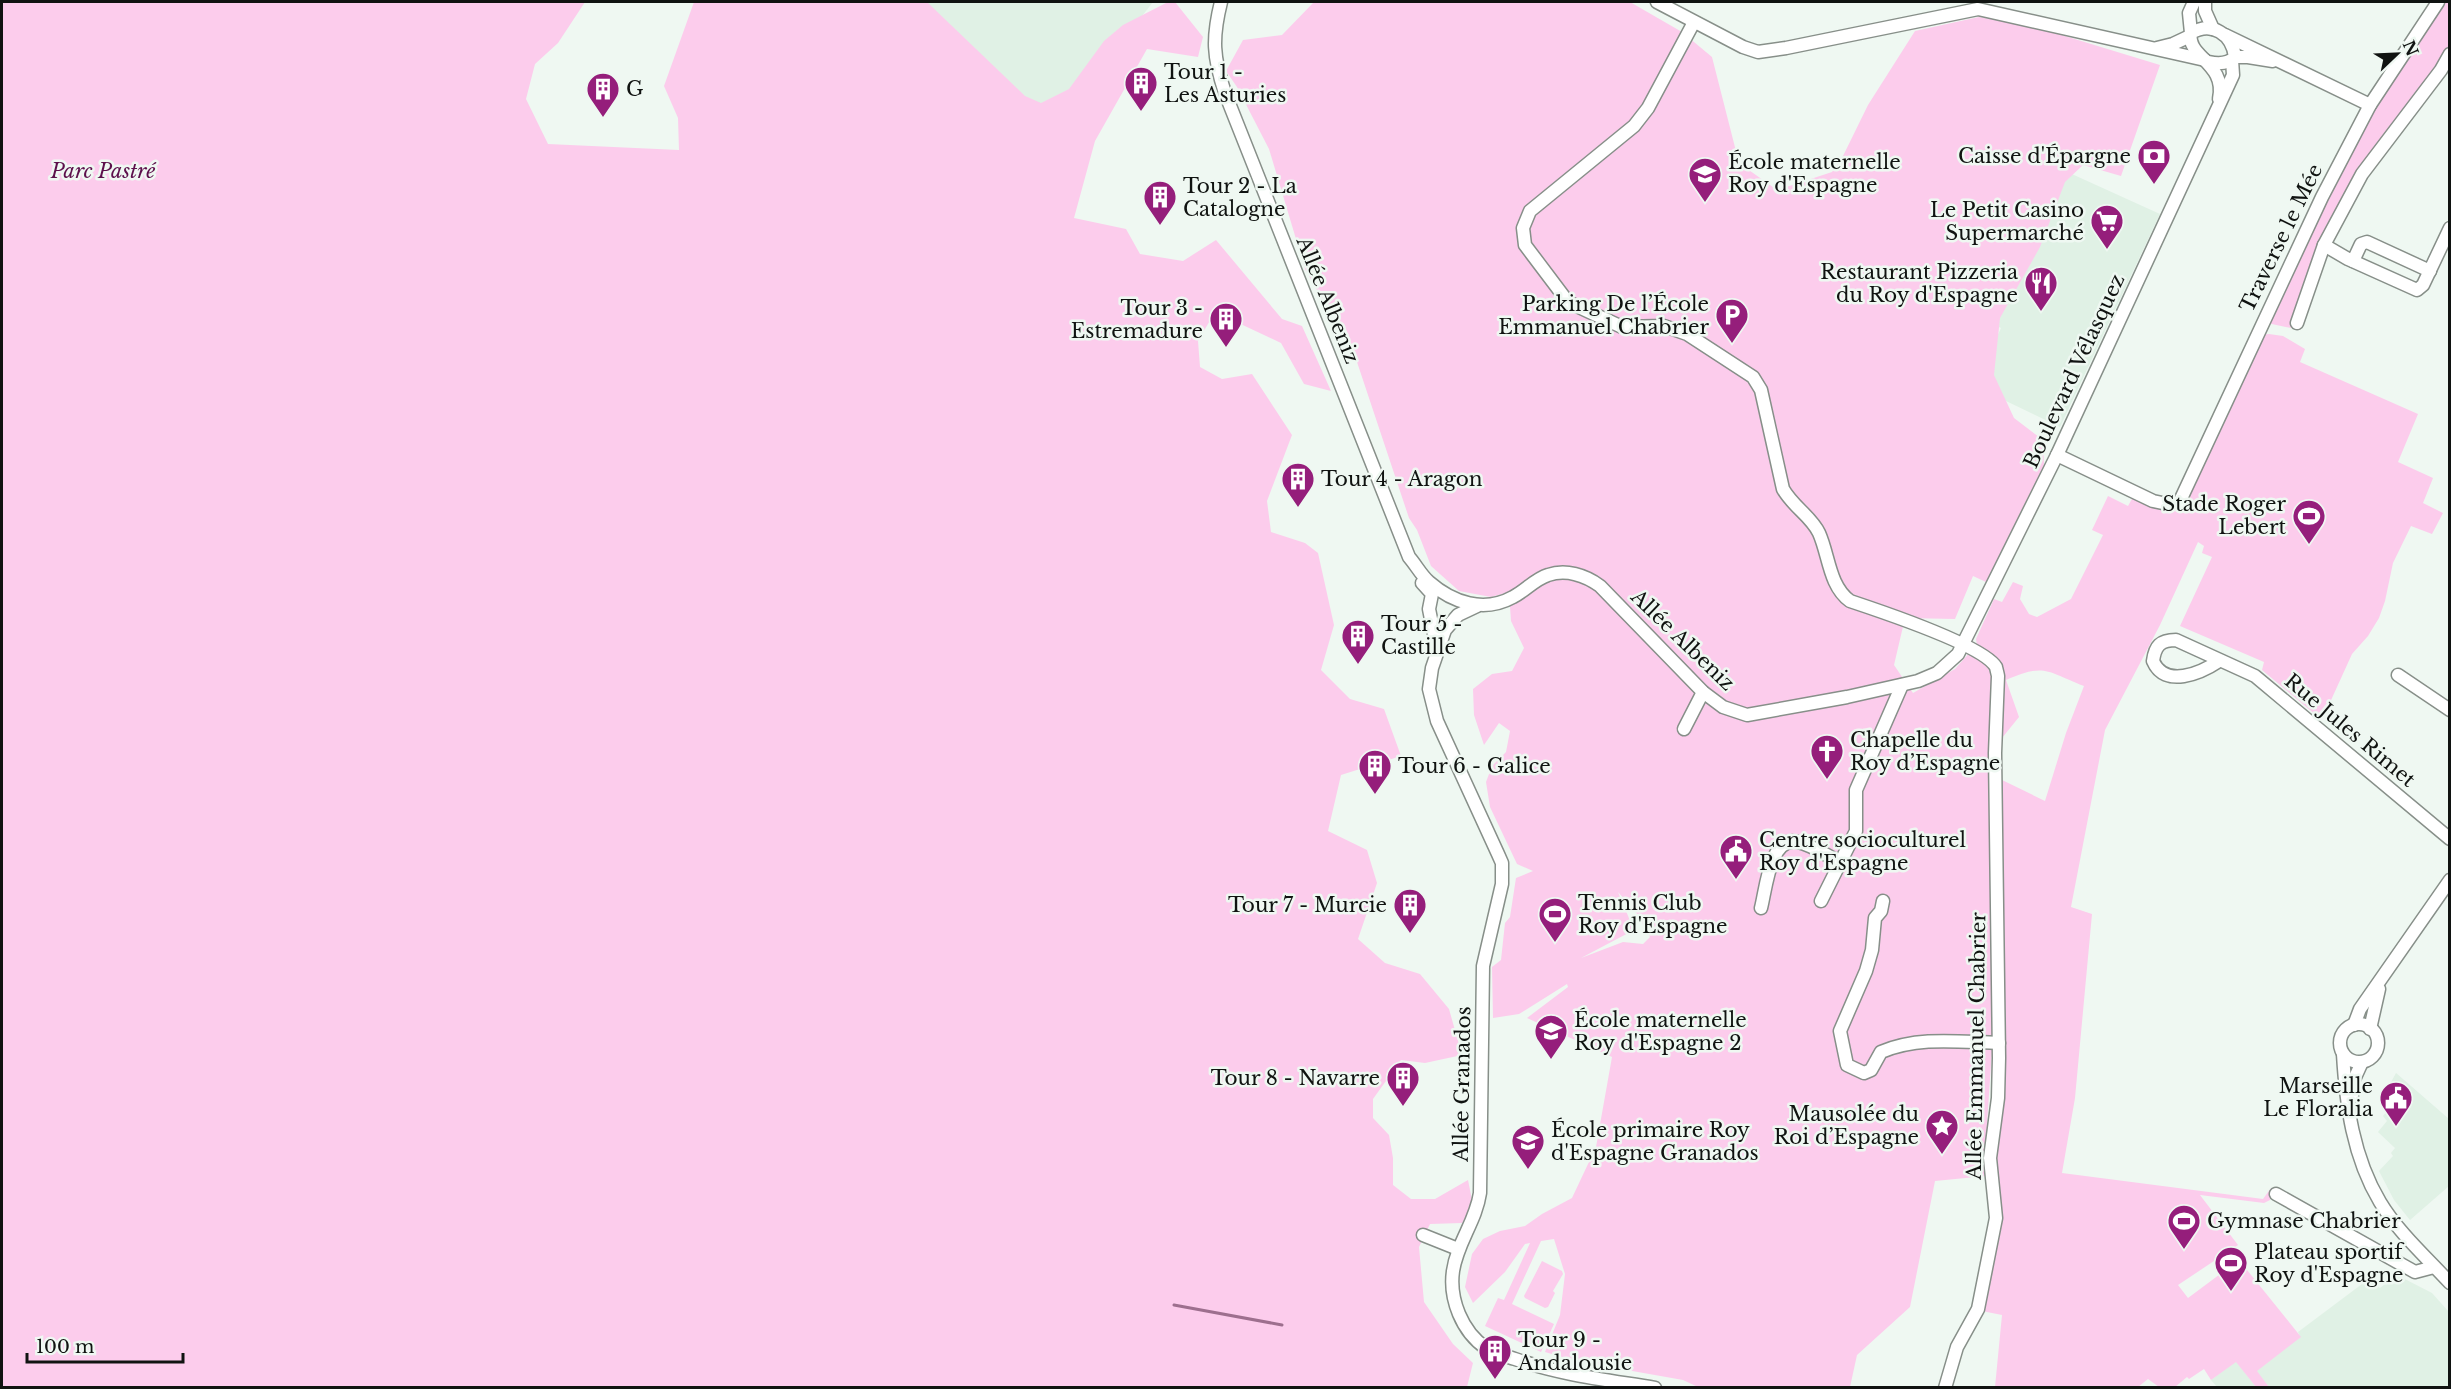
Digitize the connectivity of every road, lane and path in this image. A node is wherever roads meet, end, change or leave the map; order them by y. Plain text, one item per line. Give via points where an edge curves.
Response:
1 (1221, 2) edge
2 (1657, 2) edge
3 (2194, 2) edge
4 (2205, 2) edge
5 (2439, 2) edge
6 (1694, 22) junction
7 (2213, 29) junction
8 (2190, 35) junction
9 (2225, 35) junction
10 (2156, 48) junction
11 (2450, 54) edge
12 (2233, 58) junction
13 (2263, 60) junction
14 (2207, 61) junction
15 (2283, 63) junction
16 (2233, 75) junction
17 (2370, 105) junction
18 (2216, 111) junction
19 (2450, 228) edge
20 (2324, 245) junction
21 (2353, 261) junction
22 (2430, 271) junction
23 (2297, 323) dead end
24 (2057, 454) junction
25 (1409, 557) junction
26 (1431, 594) junction
27 (1448, 595) junction
28 (1477, 606) junction
29 (1963, 645) junction
30 (1437, 649) junction
31 (2220, 661) junction
32 (2398, 675) dead end
33 (1902, 685) junction
34 (1703, 692) junction
35 (2450, 710) edge
36 (1684, 729) dead end
37 (2450, 839) edge
38 (1840, 862) junction
39 (2450, 880) edge
40 (1821, 901) dead end
41 (1883, 901) dead end
42 (1761, 908) dead end
43 (2381, 981) junction
44 (2354, 1025) junction
45 (2370, 1029) junction
46 (1999, 1043) junction
47 (2343, 1054) junction
48 (2362, 1062) junction
49 (2350, 1118) junction
50 (2276, 1194) dead end
51 (1423, 1235) dead end
52 (1458, 1249) junction
53 (2434, 1267) junction
54 (2450, 1283) edge
55 (1655, 1388) edge
56 (1945, 1388) edge

1 - 25 street, Allée Albeniz via 1214,43 1219,74
2 - 6 street
3 - 8 street
4 - 7 street
5 - 17 street, Traverse le Mée
6 - 10 street via 1758,52 1978,9
6 - 29 street, Allée Emmanuel Chabrier via 1648,108 1634,126 1530,211 1523,228 1525,244 1568,303 1622,327 1664,326 1687,334 1753,377 1761,390 1783,489 1819,533 1842,595
7 - 8 street via 2202,28
7 - 9 street
8 - 10 street
8 - 14 street via 2194,49
9 - 12 street via 2233,45
9 - 15 street
10 - 14 street
11 - 20 street via 2362,174
12 - 13 street
12 - 14 street via 2223,63
12 - 16 street, Boulevard Vélasquez
13 - 15 street
13 - 16 street via 2245,64
14 - 18 street, Boulevard Vélasquez via 2220,87
15 - 17 street
16 - 18 street, Boulevard Vélasquez
17 - 24 street, Traverse le Mée via 2173,504 2153,501
18 - 24 street, Boulevard Vélasquez
19 - 22 street
20 - 21 street
20 - 23 street
21 - 22 street via 2417,290
21 - 22 street via 2361,244 2367,242
24 - 29 street, Boulevard Vélasquez
25 - 26 street via 1416,575
25 - 27 street, Allée Albeniz via 1427,581
26 - 27 street, Allée Albeniz
26 - 30 street, Allée Granados via 1429,609
27 - 28 street, Allée Albeniz
28 - 30 street, Allée Granados via 1451,621
28 - 34 street, Allée Albeniz via 1503,602 1550,574 1580,575 1600,586
29 - 33 street, Allée Albeniz via 1937,673
29 - 46 street, Allée Emmanuel Chabrier via 1990,661 1998,676 1995,753
30 - 52 street, Allée Granados via 1430,679 1432,709 1498,854 1502,872 1483,966 1480,1193 1474,1218
31 - 31 street, Rue Jules Rimet via 2176,640 2166,640 2154,650 2153,661 2162,675 2170,677 2206,669
31 - 37 street, Rue Jules Rimet via 2255,676
32 - 35 street
33 - 34 street, Allée Albeniz via 1756,715 1731,711
33 - 38 street via 1856,790 1856,831
34 - 36 street
38 - 40 street
38 - 42 street via 1797,842 1787,842 1775,851
39 - 43 street
41 - 46 street via 1875,918 1866,971 1840,1031 1847,1065 1863,1073 1871,1070 1881,1052 1913,1042
43 - 44 street via 2360,1009
43 - 45 street
44 - 45 street
44 - 47 street via 2341,1037
45 - 48 street via 2377,1046 2371,1057
46 - 56 street, Allée Emmanuel Chabrier via 1998,1098 1990,1158 1995,1218 1978,1309 1957,1347
47 - 48 street
47 - 49 street
48 - 49 street via 2352,1084
49 - 53 street via 2360,1160 2381,1203
50 - 53 street via 2415,1272
51 - 52 street
52 - 55 street, Allée Granados via 1452,1273 1457,1310 1470,1332 1486,1348 1549,1371
53 - 54 street

